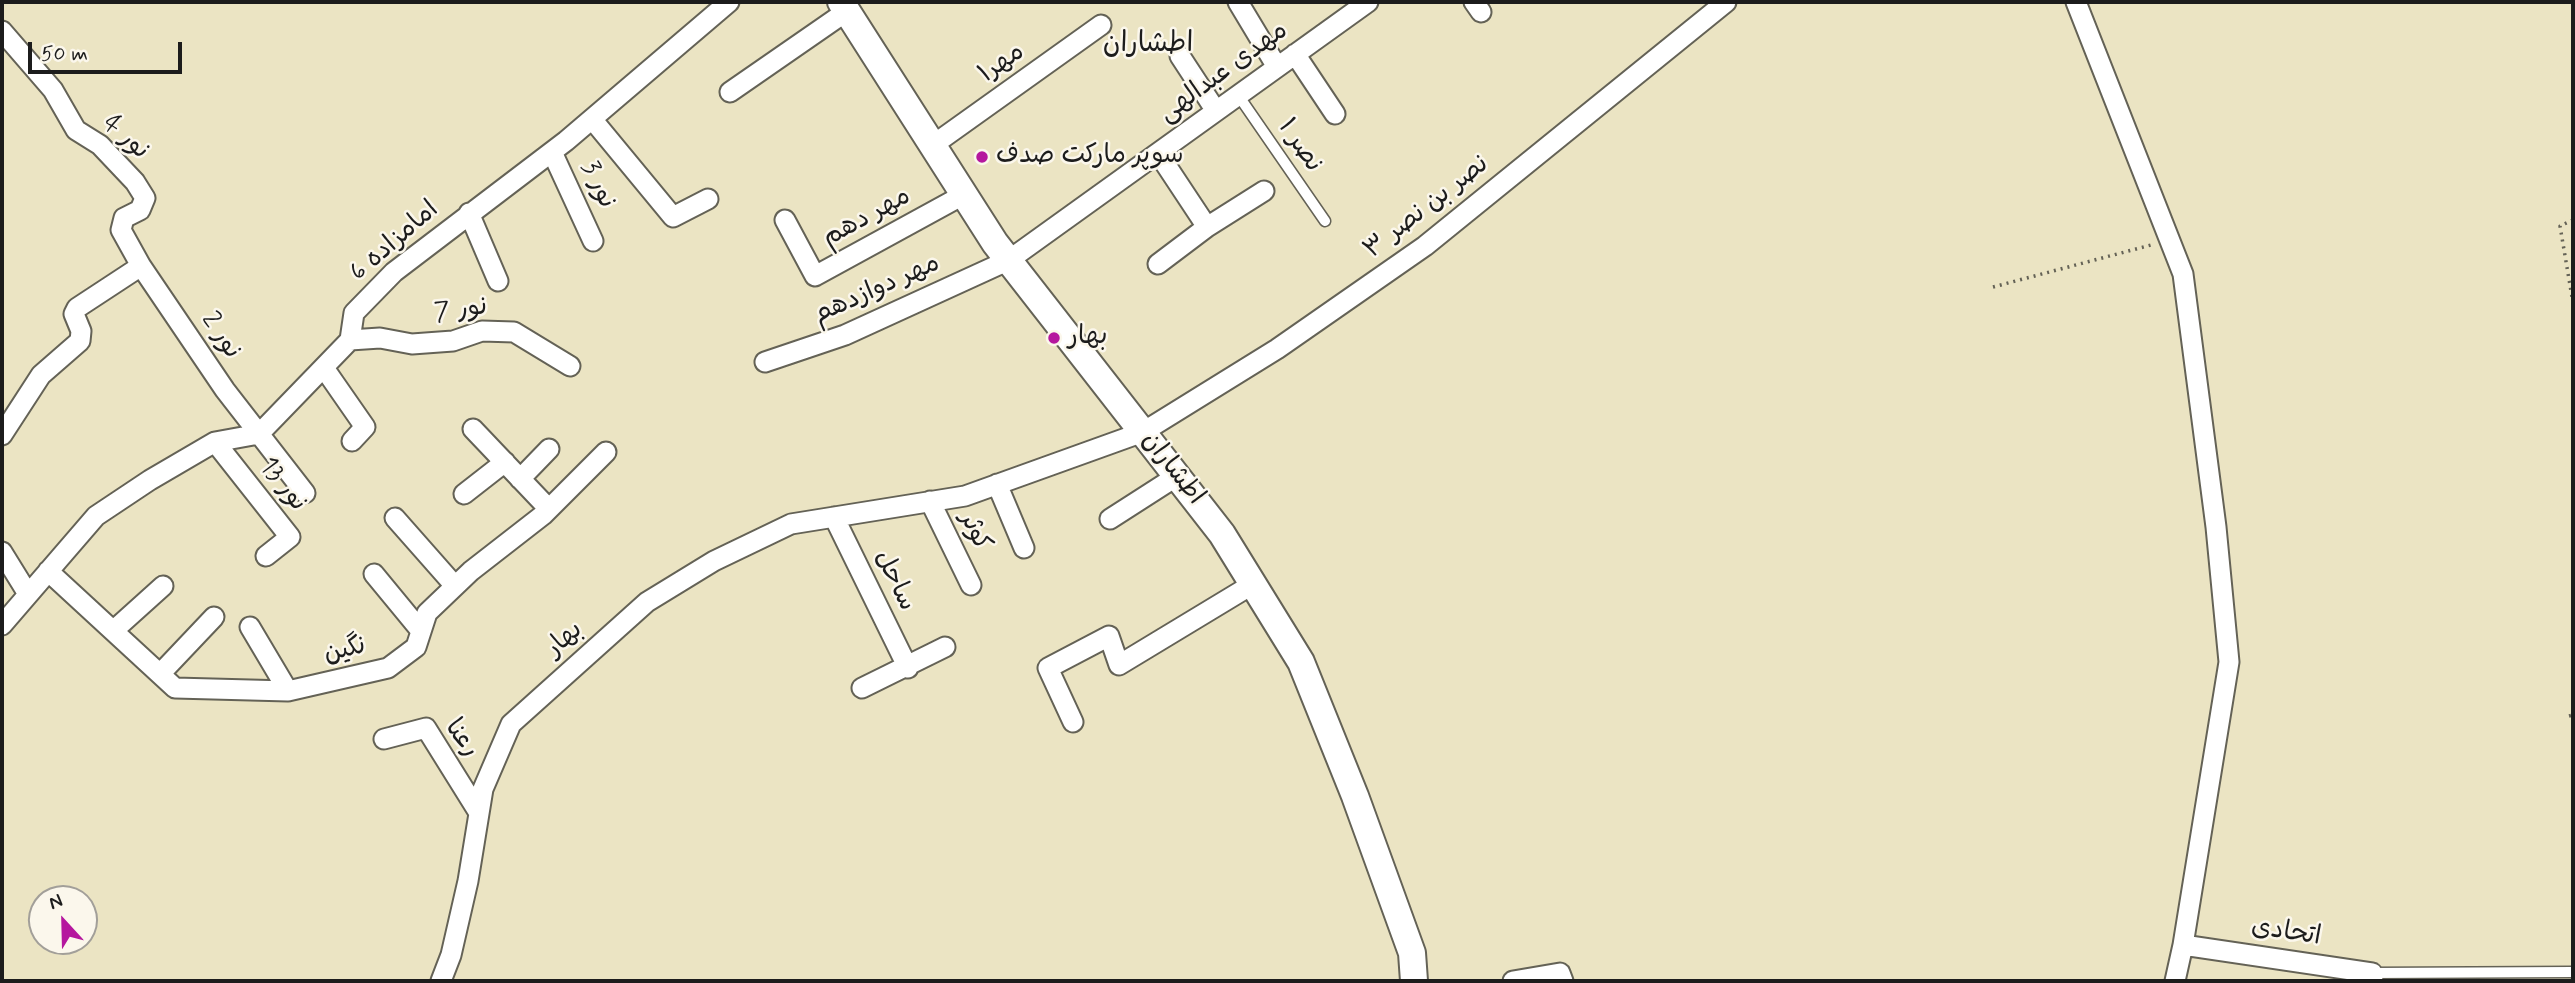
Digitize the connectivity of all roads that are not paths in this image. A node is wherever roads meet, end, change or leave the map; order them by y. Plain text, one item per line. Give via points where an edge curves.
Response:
1 (729, 2) edge
2 (1238, 2) edge
3 (1368, 2) edge
4 (1727, 2) edge
5 (2076, 2) edge
6 (844, 6) edge
7 (1101, 25) dead end
8 (2, 31) edge
9 (1294, 54) junction
10 (1180, 56) dead end
11 (1277, 67) junction
12 (730, 92) dead end
13 (1238, 95) junction
14 (1216, 111) junction
15 (1335, 114) dead end
16 (593, 119) junction
17 (933, 145) junction
18 (552, 152) junction
19 (1158, 153) junction
20 (1264, 191) dead end
21 (965, 194) junction
22 (708, 199) dead end
23 (469, 213) junction
24 (785, 220) dead end
25 (1325, 221) dead end
26 (1208, 227) junction
27 (593, 241) dead end
28 (1009, 260) junction
29 (1158, 264) dead end
30 (141, 266) junction
31 (498, 281) dead end
32 (350, 340) junction
33 (765, 362) dead end
34 (570, 366) dead end
35 (324, 368) junction
36 (473, 429) dead end
37 (1143, 432) junction
38 (259, 434) junction
39 (2, 436) edge
40 (352, 441) dead end
41 (215, 442) junction
42 (549, 449) dead end
43 (606, 452) dead end
44 (505, 462) junction
45 (1177, 476) junction
46 (520, 479) junction
47 (997, 484) junction
48 (304, 493) dead end
49 (464, 494) dead end
50 (930, 501) junction
51 (548, 509) junction
52 (834, 517) junction
53 (395, 518) dead end
54 (1110, 519) dead end
55 (1024, 548) dead end
56 (2, 552) edge
57 (266, 556) dead end
58 (48, 571) junction
59 (374, 574) dead end
60 (1253, 584) junction
61 (971, 585) dead end
62 (163, 586) dead end
63 (455, 586) junction
64 (28, 594) junction
65 (214, 617) dead end
66 (2, 625) edge
67 (250, 627) dead end
68 (113, 631) junction
69 (421, 631) junction
70 (945, 648) dead end
71 (908, 668) junction
72 (160, 674) junction
73 (862, 688) dead end
74 (288, 691) junction
75 (1073, 722) dead end
76 (384, 739) dead end
77 (479, 813) junction
78 (2183, 944) junction
79 (2573, 972) edge
80 (1561, 977) edge
81 (2372, 977) edge
82 (440, 981) edge
83 (1414, 981) edge
84 (1513, 981) edge
85 (2175, 981) edge

1 - 16 street, امامزاده 6
2 - 11 street
3 - 9 street, مهدی عبدالهی
4 - 37 street, نصر بن نصر ۳ via 1425,246 1277,349
5 - 78 street via 2183,274 2216,527 2229,662
6 - 12 street
6 - 17 street, اطشاران
7 - 17 street, مهر۱
8 - 30 street, نور 4 via 53,90 76,130 100,145 145,198 140,210 124,218 121,230
9 - 11 street, مهدی عبدالهی
9 - 15 street
10 - 14 street
11 - 13 street, مهدی عبدالهی
13 - 14 street, مهدی عبدالهی
13 - 25 lane, نصر ۱
14 - 19 street, مهدی عبدالهی
16 - 18 street, امامزاده 6
16 - 22 street via 673,217
17 - 21 street, اطشاران
18 - 23 street, امامزاده 6
18 - 27 street, نور 3
19 - 26 street
19 - 28 street, مهدی عبدالهی
20 - 26 street
21 - 24 street, مهر دهم via 814,276
21 - 28 street, اطشاران
23 - 31 street
23 - 32 street, امامزاده 6 via 394,272 354,313
26 - 29 street
28 - 33 street, مهر دوازدهم via 845,335
28 - 37 street, اطشاران
30 - 38 street, نور 2
30 - 39 street via 77,308 74,314 80,341 41,375
32 - 34 street, نور 7 via 380,338 412,344 453,341 482,331 514,332
32 - 35 street, امامزاده 6
35 - 38 street, امامزاده 6
35 - 40 street via 365,427
36 - 44 street
37 - 45 street, اطشاران
37 - 47 street, بهار
38 - 41 street
38 - 48 street, نور 2
41 - 57 street, نور 13 via 290,537
41 - 58 street via 96,516
42 - 46 street
43 - 51 street, نگین
44 - 46 street
44 - 49 street
45 - 54 street
45 - 60 street, اطشاران
46 - 51 street
47 - 50 street, بهار via 965,496
47 - 55 street
50 - 52 street, بهار
50 - 61 street, کوثر
51 - 63 street, نگین
52 - 71 street, ساحل
52 - 77 street, بهار via 791,524 714,561 647,602 510,724 483,789
53 - 63 street
56 - 64 street
58 - 64 street
58 - 68 street, نگین
59 - 69 street
60 - 75 street via 1119,665 1109,636 1048,668
60 - 83 street, اطشاران via 1301,662 1412,953
62 - 68 street
63 - 69 street, نگین via 427,613
64 - 66 street
65 - 72 street
67 - 74 street
68 - 72 street, نگین
69 - 74 street, نگین via 416,647 388,668
70 - 71 street
71 - 73 street
72 - 74 street, نگین via 175,688
76 - 77 street, رعنا via 426,728
77 - 82 street, بهار via 451,955
78 - 81 street, اتحادی
78 - 85 street
79 - 81 lane
80 - 84 street

